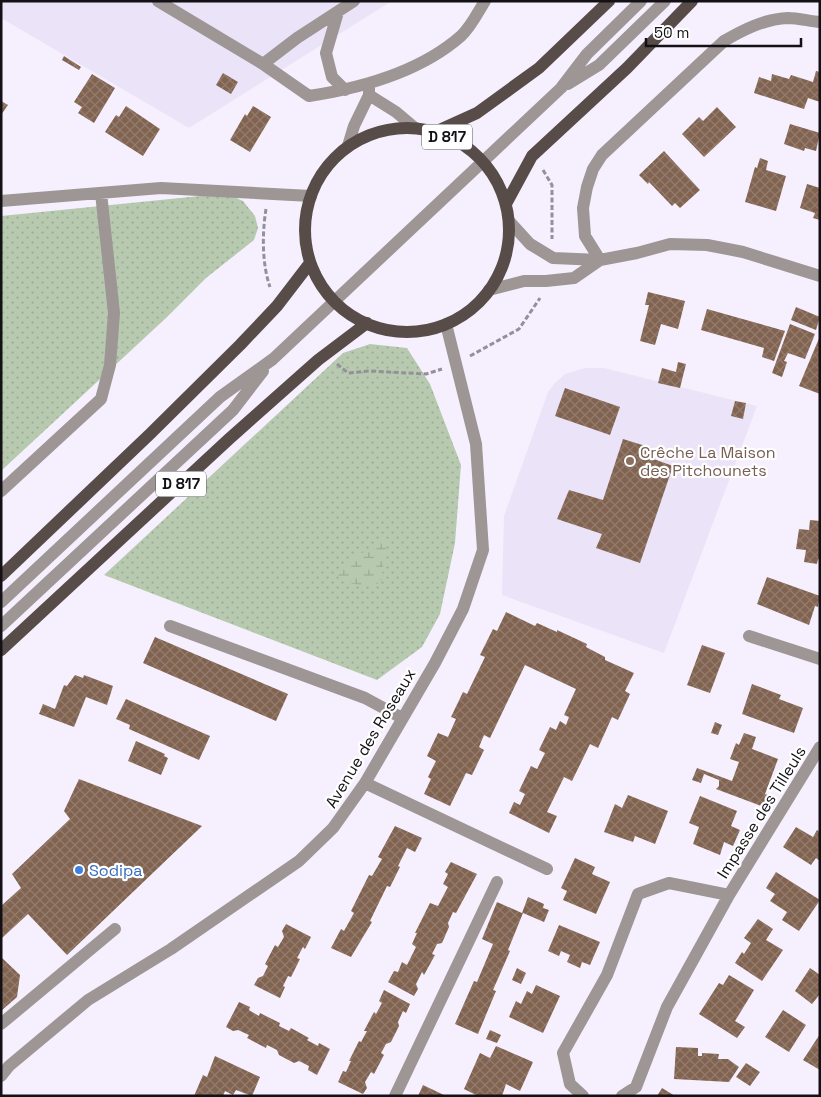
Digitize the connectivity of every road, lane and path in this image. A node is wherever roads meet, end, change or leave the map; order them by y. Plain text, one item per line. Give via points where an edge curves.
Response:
1 (158, 1) edge
2 (354, 1) edge
3 (485, 1) edge
4 (599, 1) edge
5 (609, 1) edge
6 (642, 1) edge
7 (665, 1) edge
8 (692, 1) edge
9 (338, 12) junction
10 (820, 22) edge
11 (263, 64) junction
12 (539, 68) junction
13 (561, 88) junction
14 (369, 89) junction
15 (345, 90) junction
16 (415, 128) junction
17 (435, 132) junction
18 (348, 146) junction
19 (532, 156) junction
20 (483, 161) junction
21 (101, 193) junction
22 (268, 194) junction
23 (311, 196) junction
24 (1, 201) edge
25 (506, 204) junction
26 (509, 221) junction
27 (552, 258) junction
28 (600, 260) junction
29 (310, 263) junction
30 (820, 276) edge
31 (546, 281) junction
32 (489, 290) junction
33 (334, 301) junction
34 (278, 306) junction
35 (367, 323) junction
36 (446, 324) junction
37 (326, 354) junction
38 (273, 359) junction
39 (455, 365) junction
40 (1, 491) edge
41 (1, 576) edge
42 (1, 602) edge
43 (1, 626) edge
44 (170, 626) dead end
45 (748, 636) dead end
46 (1, 650) edge
47 (820, 659) edge
48 (402, 718) junction
49 (820, 747) edge
50 (365, 783) junction
51 (547, 869) dead end
52 (497, 882) dead end
53 (729, 895) junction
54 (115, 929) dead end
55 (1, 1024) edge
56 (1, 1076) edge
57 (395, 1096) edge
58 (583, 1096) edge
59 (622, 1096) edge

1 - 11 street
2 - 9 street
3 - 14 street via 462,35 432,57
4 - 12 main road
5 - 12 main road, D 817
6 - 13 street via 587,54
7 - 13 street via 599,65
8 - 19 main road
9 - 11 street
9 - 15 street via 326,53 332,77
10 - 28 street via 788,18 766,22 724,41 602,155 586,187 583,208 585,236
11 - 15 street via 309,96
12 - 17 main road, D 817 via 477,113
13 - 20 street
14 - 15 street
14 - 16 street
14 - 18 street
16 - 17 main road, D 817
16 - 18 main road, D 817 via 380,132
17 - 20 main road, D 817 via 453,139
18 - 23 main road, D 817 via 326,168
19 - 25 main road
19 - 27 path via 552,185
20 - 25 main road, D 817
20 - 33 street
21 - 22 street via 161,188
21 - 24 street
21 - 40 street via 114,313 110,365 101,399
22 - 23 street
22 - 34 path via 264,223 266,275
23 - 29 main road, D 817 via 305,230
25 - 26 main road, D 817
26 - 27 street via 530,244
26 - 32 main road, D 817 via 505,258
27 - 28 street
28 - 30 street via 670,244 707,245 743,252
28 - 31 street via 574,278
29 - 33 main road, D 817
29 - 34 main road
31 - 32 street via 524,281
31 - 39 path via 544,292 519,329
32 - 36 main road, D 817 via 477,304
33 - 35 main road, D 817
33 - 38 street
34 - 41 main road
35 - 36 main road, D 817 via 406,332
35 - 37 main road, D 817
36 - 39 street, Avenue des Roseaux
37 - 39 path via 348,373 370,370 426,374
37 - 46 main road, D 817
38 - 42 street via 220,397
38 - 43 street via 233,410
39 - 48 street, Avenue des Roseaux via 476,444 483,550 463,610
44 - 48 street via 365,698
45 - 47 street
48 - 50 street, Avenue des Roseaux
49 - 53 street, Impasse des Tilleuls
50 - 51 street
50 - 56 street, Avenue des Roseaux via 333,828 299,861 171,949 88,1000
52 - 57 street
53 - 58 street, Impasse des Tilleuls via 669,883 638,894 607,974 563,1053 570,1084
53 - 59 street, Impasse des Tilleuls via 667,1007 636,1087
54 - 55 street

